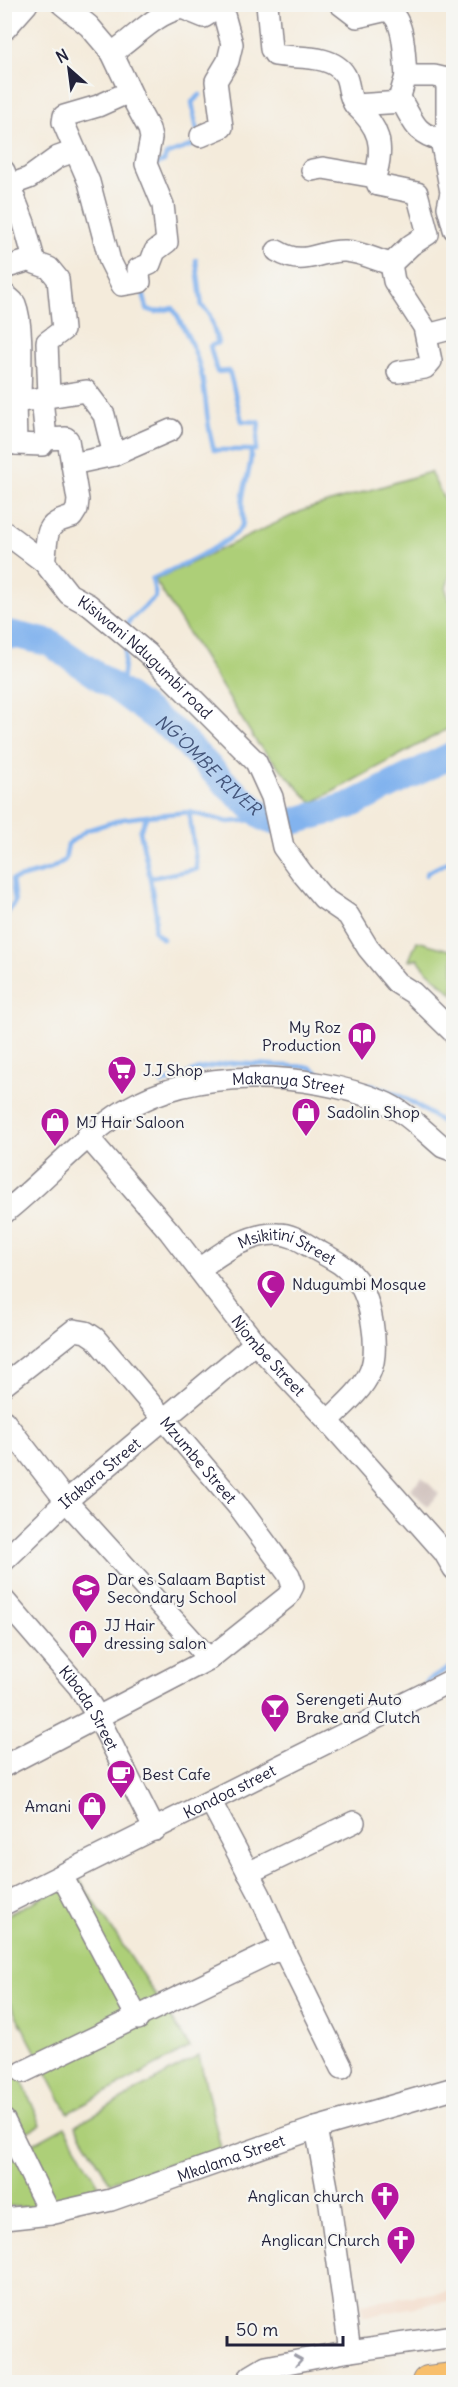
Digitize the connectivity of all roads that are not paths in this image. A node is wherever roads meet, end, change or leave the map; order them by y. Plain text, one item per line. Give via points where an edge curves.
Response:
1 (27, 4) edge
2 (62, 4) edge
3 (267, 4) edge
4 (340, 4) edge
5 (218, 6) edge
6 (4, 30) edge
7 (112, 53) junction
8 (406, 76) junction
9 (132, 94) junction
10 (402, 102) junction
11 (355, 105) junction
12 (201, 136) dead end
13 (441, 140) junction
14 (75, 151) junction
15 (312, 170) dead end
16 (375, 177) junction
17 (8, 178) edge
18 (451, 206) edge
19 (453, 229) edge
20 (277, 251) dead end
21 (34, 259) junction
22 (392, 264) junction
23 (4, 268) edge
24 (4, 294) edge
25 (453, 328) edge
26 (427, 335) junction
27 (398, 372) dead end
28 (45, 397) junction
29 (13, 402) edge
30 (171, 430) dead end
31 (46, 439) junction
32 (10, 440) edge
33 (114, 455) junction
34 (72, 464) junction
35 (4, 532) edge
36 (44, 561) junction
37 (453, 1033) edge
38 (87, 1136) junction
39 (453, 1152) edge
40 (4, 1213) edge
41 (199, 1269) junction
42 (255, 1343) junction
43 (4, 1386) edge
44 (165, 1419) junction
45 (4, 1421) edge
46 (328, 1421) junction
47 (66, 1501) junction
48 (450, 1552) edge
49 (4, 1561) edge
50 (4, 1599) edge
51 (209, 1659) junction
52 (453, 1678) edge
53 (98, 1717) junction
54 (4, 1766) edge
55 (211, 1802) junction
56 (354, 1822) dead end
57 (155, 1830) junction
58 (248, 1873) junction
59 (62, 1876) junction
60 (4, 1905) edge
61 (285, 1952) junction
62 (138, 2019) junction
63 (342, 2068) dead end
64 (23, 2072) dead end
65 (453, 2088) edge
66 (4, 2120) edge
67 (316, 2128) junction
68 (50, 2214) junction
69 (4, 2219) edge
70 (453, 2336) edge
71 (350, 2351) junction
72 (453, 2379) edge
73 (246, 2382) edge
74 (428, 2382) edge

1 - 6 street
2 - 7 street via 89,26
3 - 11 street via 271,49 275,55 314,59 338,67
4 - 8 street via 357,17 387,10 393,14 400,30
5 - 7 street via 204,17 182,8 156,16 139,35
5 - 12 street via 232,44 228,61 216,81 222,127
7 - 9 street
8 - 10 street
8 - 13 street via 447,79 447,127
9 - 14 street via 124,93 64,116 64,128
9 - 14 street via 149,129 147,172 163,204 168,232 166,242 155,251 150,264 138,269 140,282 118,283
10 - 11 street
10 - 13 street via 423,135
11 - 16 street via 375,125 380,156
13 - 18 street
14 - 17 street via 57,157 29,178
15 - 16 street via 323,168
16 - 22 street via 378,184 417,193 428,228 428,234
17 - 21 street
18 - 19 street
20 - 22 street via 302,260 348,251
21 - 23 street
21 - 28 street via 54,273 61,298 63,330 46,342
22 - 26 street via 394,281
24 - 29 street via 14,302 18,318 21,367
25 - 26 street
26 - 27 street via 430,366
28 - 29 street
28 - 31 street
28 - 33 street via 89,392 104,415
29 - 32 street
30 - 33 street
31 - 32 street via 42,445
31 - 34 street via 66,438
33 - 34 street
34 - 36 street via 77,509 72,517 52,523
35 - 36 street, Kisiwani Ndugumbi road
36 - 37 street, Kisiwani Ndugumbi road via 69,594 89,605 147,653 256,762 272,797 283,847 311,885 348,915 368,948 397,983 413,993
38 - 39 street, Makanya Street via 127,1109 183,1088 267,1077 337,1088 383,1101
38 - 40 street, Makanya Street
38 - 41 street, Njombe Street
41 - 42 street, Njombe Street
41 - 46 street, Msikitini Street via 236,1245 278,1234 297,1238 338,1261 357,1280 366,1298 375,1336 371,1371 358,1391
42 - 44 street, Ifakara Street
42 - 46 street, Njombe Street
43 - 44 street, Mzumbe Street via 74,1330 86,1332
44 - 47 street, Ifakara Street
44 - 51 street, Mzumbe Street via 242,1511 290,1575 293,1586 288,1596
45 - 47 street
46 - 48 street, Njombe Street
47 - 49 street, Ifakara Street
47 - 51 street
50 - 53 street, Kibada Street via 79,1687
51 - 53 street, Mzumbe Street
52 - 55 street, Kondoa street
53 - 54 street, Mzumbe Street
53 - 57 street, Kibada Street
55 - 57 street, Kondoa street
55 - 58 street
56 - 58 street
57 - 59 street, Kondoa street
58 - 61 street
59 - 60 street, Kondoa street
59 - 62 street
61 - 62 street via 260,1956
61 - 63 street
62 - 64 street
65 - 67 street, Mkalama Street
66 - 68 street
67 - 68 street, Mkalama Street via 111,2200
67 - 71 street
68 - 69 street, Mkalama Street
70 - 71 street
73 -> 71 street via 266,2367
72 - 74 highway

